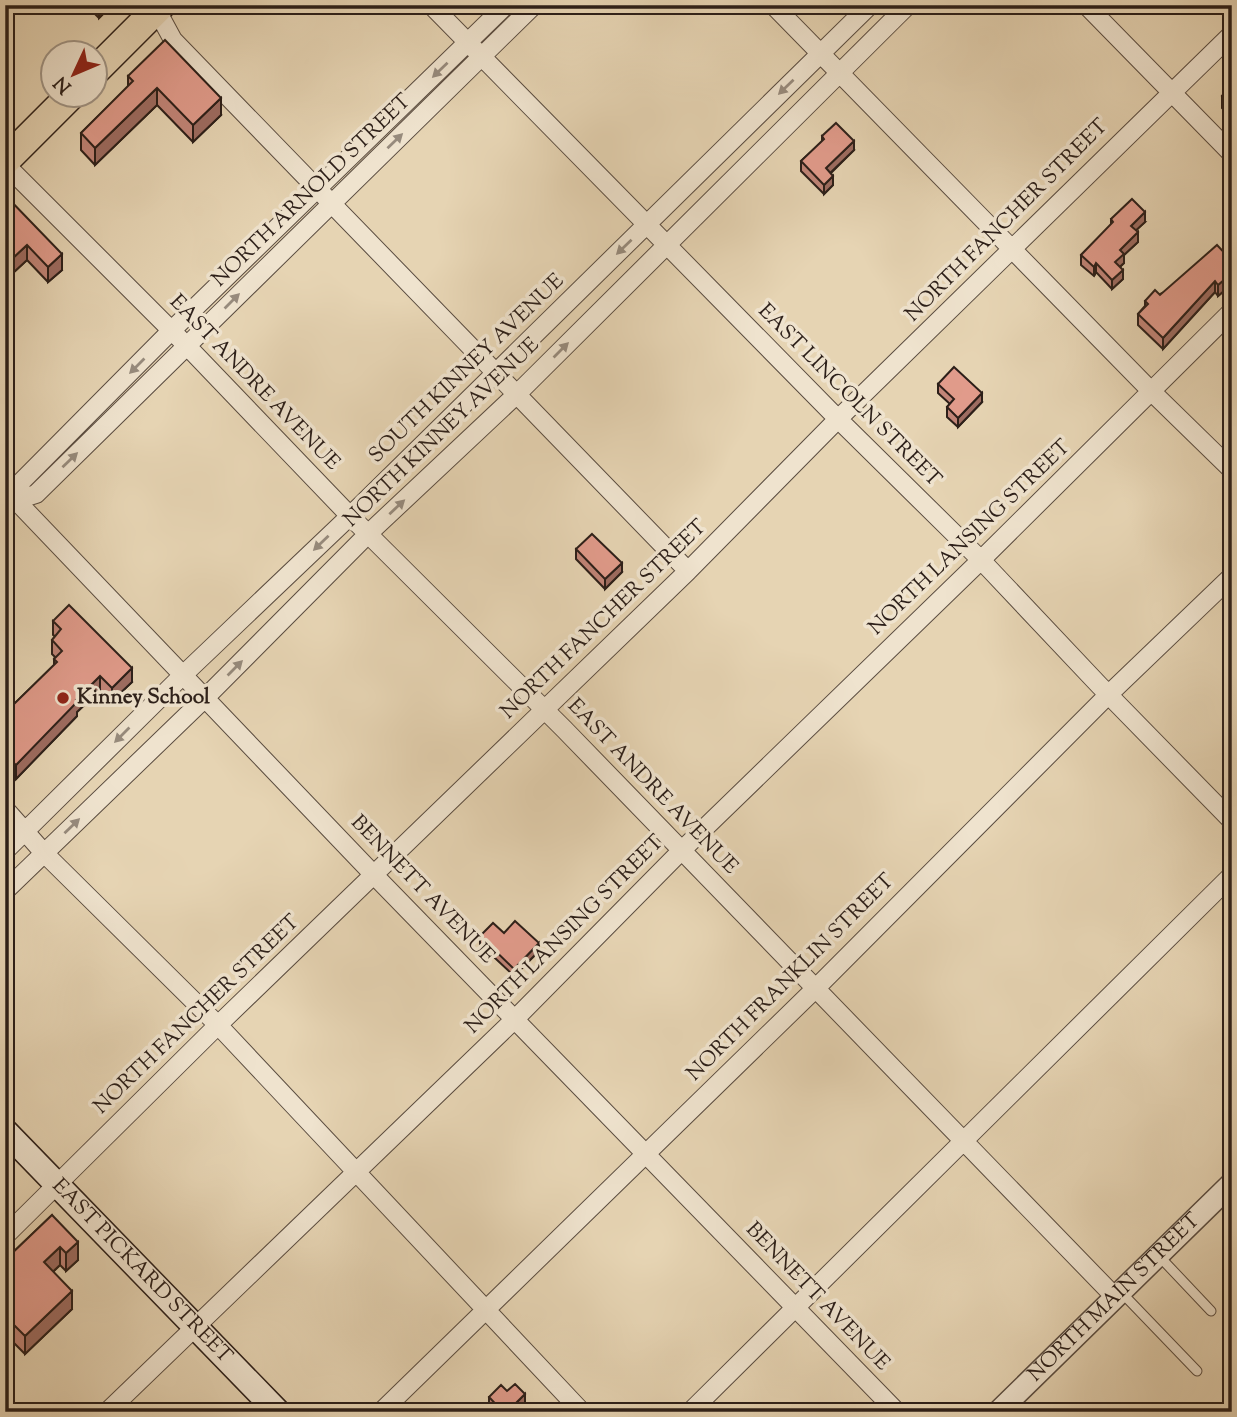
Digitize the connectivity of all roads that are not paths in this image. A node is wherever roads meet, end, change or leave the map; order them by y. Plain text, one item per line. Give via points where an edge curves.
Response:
1 (431, 5) edge
2 (506, 5) edge
3 (534, 5) edge
4 (773, 5) edge
5 (870, 5) edge
6 (908, 5) edge
7 (1086, 5) edge
8 (157, 7) edge
9 (1232, 34) edge
10 (468, 43) junction
11 (821, 54) junction
12 (108, 58) edge
13 (481, 58) junction
14 (840, 73) junction
15 (1170, 92) junction
16 (58, 108) edge
17 (1232, 154) edge
18 (5, 162) edge
19 (317, 189) junction
20 (331, 203) junction
21 (647, 225) junction
22 (667, 245) junction
23 (1012, 248) junction
24 (1232, 310) edge
25 (172, 330) junction
26 (187, 345) junction
27 (496, 372) junction
28 (1152, 392) junction
29 (517, 394) junction
30 (838, 419) junction
31 (1232, 470) edge
32 (11, 495) edge
33 (350, 516) junction
34 (369, 533) junction
35 (981, 560) junction
36 (688, 571) junction
37 (1232, 576) edge
38 (183, 675) junction
39 (1108, 695) junction
40 (206, 697) junction
41 (545, 709) junction
42 (5, 809) edge
43 (1232, 821) edge
44 (26, 831) junction
45 (682, 850) junction
46 (5, 851) edge
47 (44, 853) junction
48 (374, 875) junction
49 (1232, 875) edge
50 (5, 891) edge
51 (816, 988) junction
52 (516, 1018) junction
53 (218, 1025) junction
54 (5, 1131) edge
55 (962, 1141) junction
56 (646, 1152) junction
57 (357, 1172) junction
58 (1232, 1183) edge
59 (58, 1184) junction
60 (5, 1236) edge
61 (1158, 1255) junction
62 (1117, 1294) junction
63 (794, 1306) junction
64 (484, 1310) junction
65 (1211, 1311) dead end
66 (195, 1326) junction
67 (1197, 1371) dead end
68 (107, 1412) edge
69 (278, 1412) edge
70 (381, 1412) edge
71 (582, 1412) edge
72 (690, 1412) edge
73 (897, 1412) edge
74 (998, 1412) edge

1 - 10 street, EAST LINCOLN STREET
2 - 10 street, NORTH ARNOLD STREET
3 - 13 street, NORTH ARNOLD STREET
4 - 11 street
5 - 11 street, SOUTH KINNEY AVENUE
6 - 14 street, NORTH KINNEY AVENUE
7 - 15 street
8 - 12 main road
8 - 19 street via 173,40
9 - 15 street, NORTH FANCHER STREET
10 - 13 street, EAST LINCOLN STREET
10 -> 19 street, NORTH ARNOLD STREET
11 - 14 street
11 -> 21 street, SOUTH KINNEY AVENUE
20 -> 13 street, NORTH ARNOLD STREET
13 - 21 street, EAST LINCOLN STREET
14 - 22 street, NORTH KINNEY AVENUE
14 - 23 street
15 - 17 street
15 - 23 street, NORTH FANCHER STREET
16 - 18 main road
18 - 25 street, EAST ANDRE AVENUE
19 - 20 street
19 - 25 street, NORTH ARNOLD STREET
26 -> 20 street, NORTH ARNOLD STREET
20 - 27 street
21 - 22 street, EAST LINCOLN STREET
21 -> 27 street, SOUTH KINNEY AVENUE
29 -> 22 street, NORTH KINNEY AVENUE
22 - 30 street, EAST LINCOLN STREET
23 - 28 street
23 - 30 street, NORTH FANCHER STREET
24 - 28 street, NORTH LANSING STREET
25 - 26 street, EAST ANDRE AVENUE
25 -> 32 street, NORTH ARNOLD STREET
32 -> 26 street, NORTH ARNOLD STREET via 36,494
26 - 33 street, EAST ANDRE AVENUE
27 - 29 street
27 - 33 street, SOUTH KINNEY AVENUE
28 - 31 street
28 - 35 street, NORTH LANSING STREET
34 -> 29 street, NORTH KINNEY AVENUE
29 - 36 street
30 - 35 street, EAST LINCOLN STREET
30 - 36 street, NORTH FANCHER STREET
32 - 38 street, BENNETT AVENUE
33 - 34 street, EAST ANDRE AVENUE
33 -> 38 street, SOUTH KINNEY AVENUE
40 -> 34 street, NORTH KINNEY AVENUE
34 - 41 street, EAST ANDRE AVENUE
35 - 39 street, EAST LINCOLN STREET
35 - 45 street, NORTH LANSING STREET
36 - 41 street, NORTH FANCHER STREET
37 - 39 street, NORTH FRANKLIN STREET
38 - 40 street, BENNETT AVENUE
38 -> 44 street, SOUTH KINNEY AVENUE
39 - 43 street, EAST LINCOLN STREET
39 - 51 street, NORTH FRANKLIN STREET
47 -> 40 street, NORTH KINNEY AVENUE
40 - 48 street, BENNETT AVENUE
41 - 45 street, EAST ANDRE AVENUE
41 - 48 street, NORTH FANCHER STREET
42 - 44 street
44 - 46 street, SOUTH KINNEY AVENUE
44 - 47 street
45 - 51 street, EAST ANDRE AVENUE
45 - 52 street, NORTH LANSING STREET
47 - 50 street, NORTH KINNEY AVENUE
47 - 53 street
48 - 52 street, BENNETT AVENUE
48 - 53 street, NORTH FANCHER STREET
49 - 55 street
51 - 55 street, EAST ANDRE AVENUE
51 - 56 street, NORTH FRANKLIN STREET
52 - 56 street, BENNETT AVENUE
52 - 57 street, NORTH LANSING STREET
53 - 57 street
53 - 59 street, NORTH FANCHER STREET
54 - 59 main road, EAST PICKARD STREET
55 - 62 street, EAST ANDRE AVENUE
55 - 63 street
56 - 63 street, BENNETT AVENUE
56 - 64 street, NORTH FRANKLIN STREET
57 - 64 street
57 - 66 street, NORTH LANSING STREET
58 - 61 street, NORTH MAIN STREET
59 - 60 street, NORTH FANCHER STREET
59 - 66 main road, EAST PICKARD STREET
61 - 62 street, NORTH MAIN STREET
61 - 65 lane
62 - 67 lane
62 - 74 street, NORTH MAIN STREET
63 - 72 street
63 - 73 street, BENNETT AVENUE
64 - 70 street, NORTH FRANKLIN STREET
64 - 71 street
66 - 68 street, NORTH LANSING STREET
66 - 69 main road, EAST PICKARD STREET

